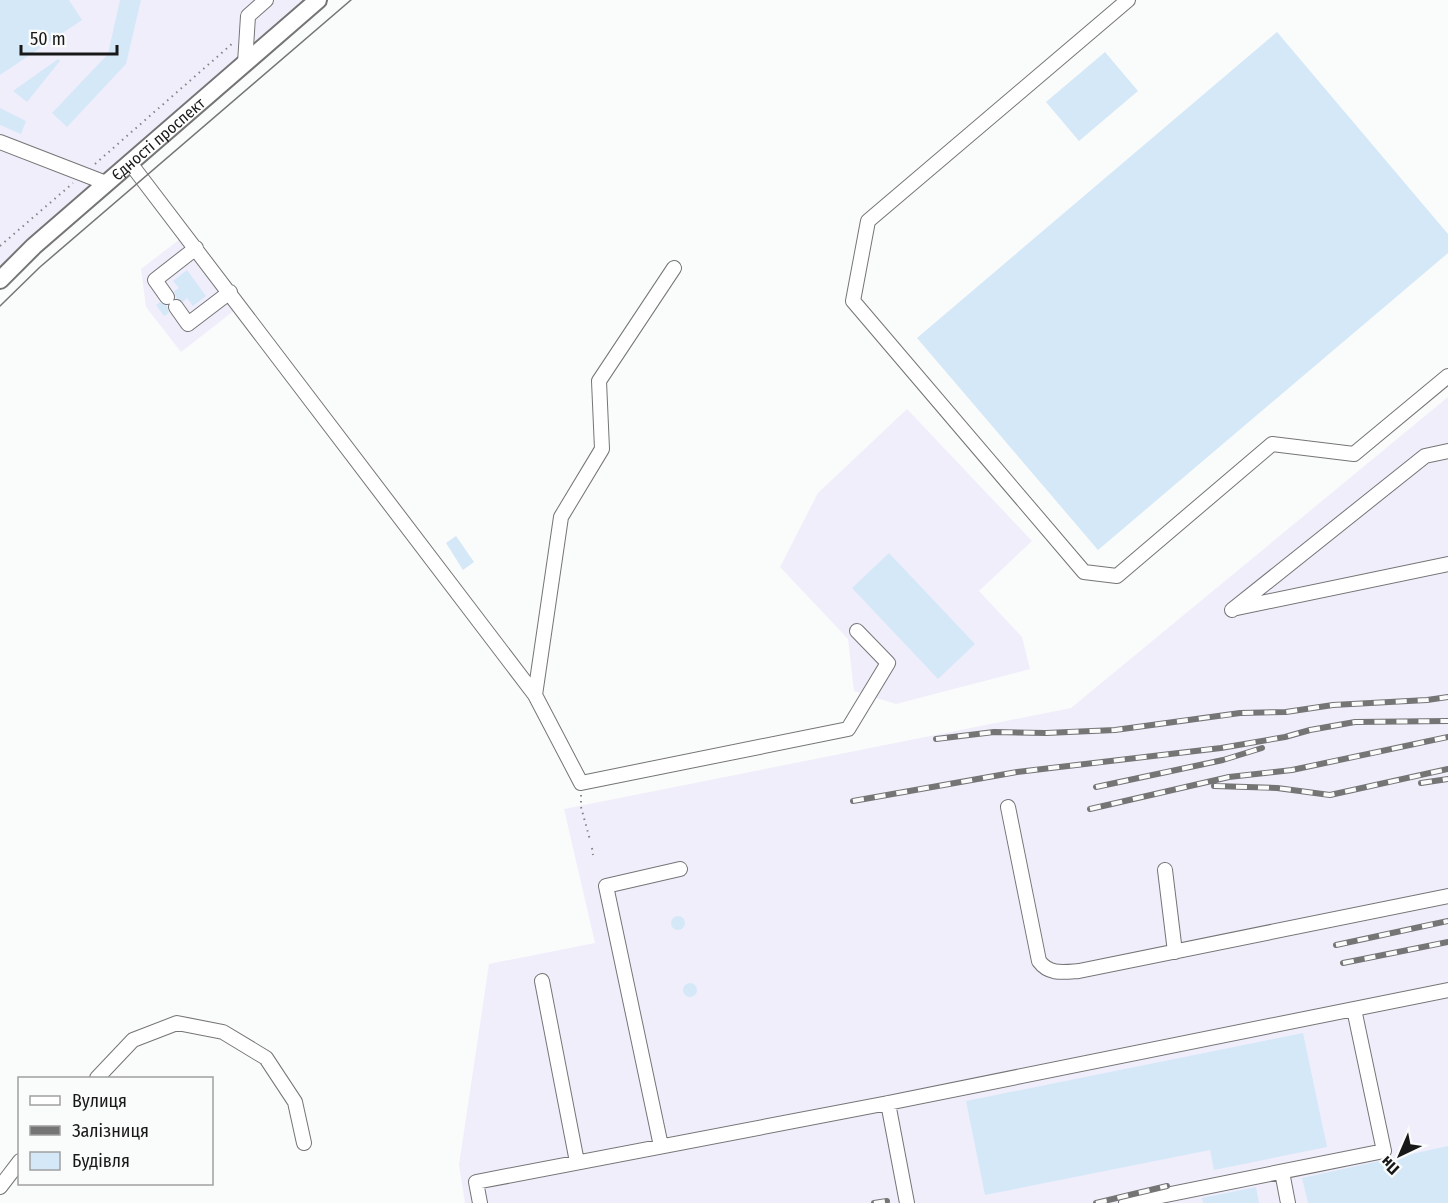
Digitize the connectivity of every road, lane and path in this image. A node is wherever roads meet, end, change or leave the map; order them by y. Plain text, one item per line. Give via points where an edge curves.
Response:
1 (266, 0) edge
2 (318, 0) edge
3 (1128, 0) edge
4 (237, 39) dead end
5 (245, 63) junction
6 (0, 142) edge
7 (130, 163) junction
8 (83, 174) junction
9 (106, 183) junction
10 (0, 246) edge
11 (196, 248) junction
12 (674, 268) dead end
13 (0, 280) edge
14 (230, 292) junction
15 (1448, 376) edge
16 (1448, 452) edge
17 (1448, 564) edge
18 (857, 631) dead end
19 (536, 695) junction
20 (581, 807) dead end
21 (1008, 807) dead end
22 (590, 840) dead end
23 (592, 848) dead end
24 (593, 855) dead end
25 (680, 869) dead end
26 (1165, 870) dead end
27 (1448, 896) edge
28 (1175, 952) junction
29 (542, 981) dead end
30 (1448, 990) edge
31 (1354, 1009) junction
32 (98, 1077) edge
33 (888, 1103) junction
34 (304, 1143) dead end
35 (661, 1146) junction
36 (577, 1162) junction
37 (18, 1164) edge
38 (1282, 1172) junction
39 (0, 1187) edge
40 (480, 1203) edge
41 (907, 1203) edge
42 (1126, 1203) edge
43 (1288, 1203) edge

1 - 5 street via 248,16
2 - 5 main road, Єдності проспект
3 - 15 street via 868,221 853,301 937,400 1084,572 1117,576 1272,444 1354,454
4 - 8 path
5 - 7 main road, Єдності проспект
6 - 8 street
7 - 9 main road, Єдності проспект
7 - 11 street
8 - 9 street
8 - 10 path
9 - 13 main road, Єдності проспект
11 - 14 street
11 - 14 street via 155,280 171,302 188,324
12 - 19 street via 599,381 602,449 561,517
14 - 19 street
16 - 17 street via 1425,456 1232,610
18 - 19 street via 888,663 848,729 581,783
20 - 22 path
21 - 28 street via 1043,967 1079,971
23 - 24 path
25 - 35 street via 606,886
26 - 28 street
27 - 28 street
29 - 36 street
30 - 31 street
31 - 33 street
31 - 38 street via 1383,1151
32 - 34 street via 134,1040 177,1023 223,1032 266,1058 296,1102
33 - 35 street
33 - 41 street
35 - 36 street
36 - 40 street via 476,1182
37 - 39 street
38 - 42 street
38 - 43 street

